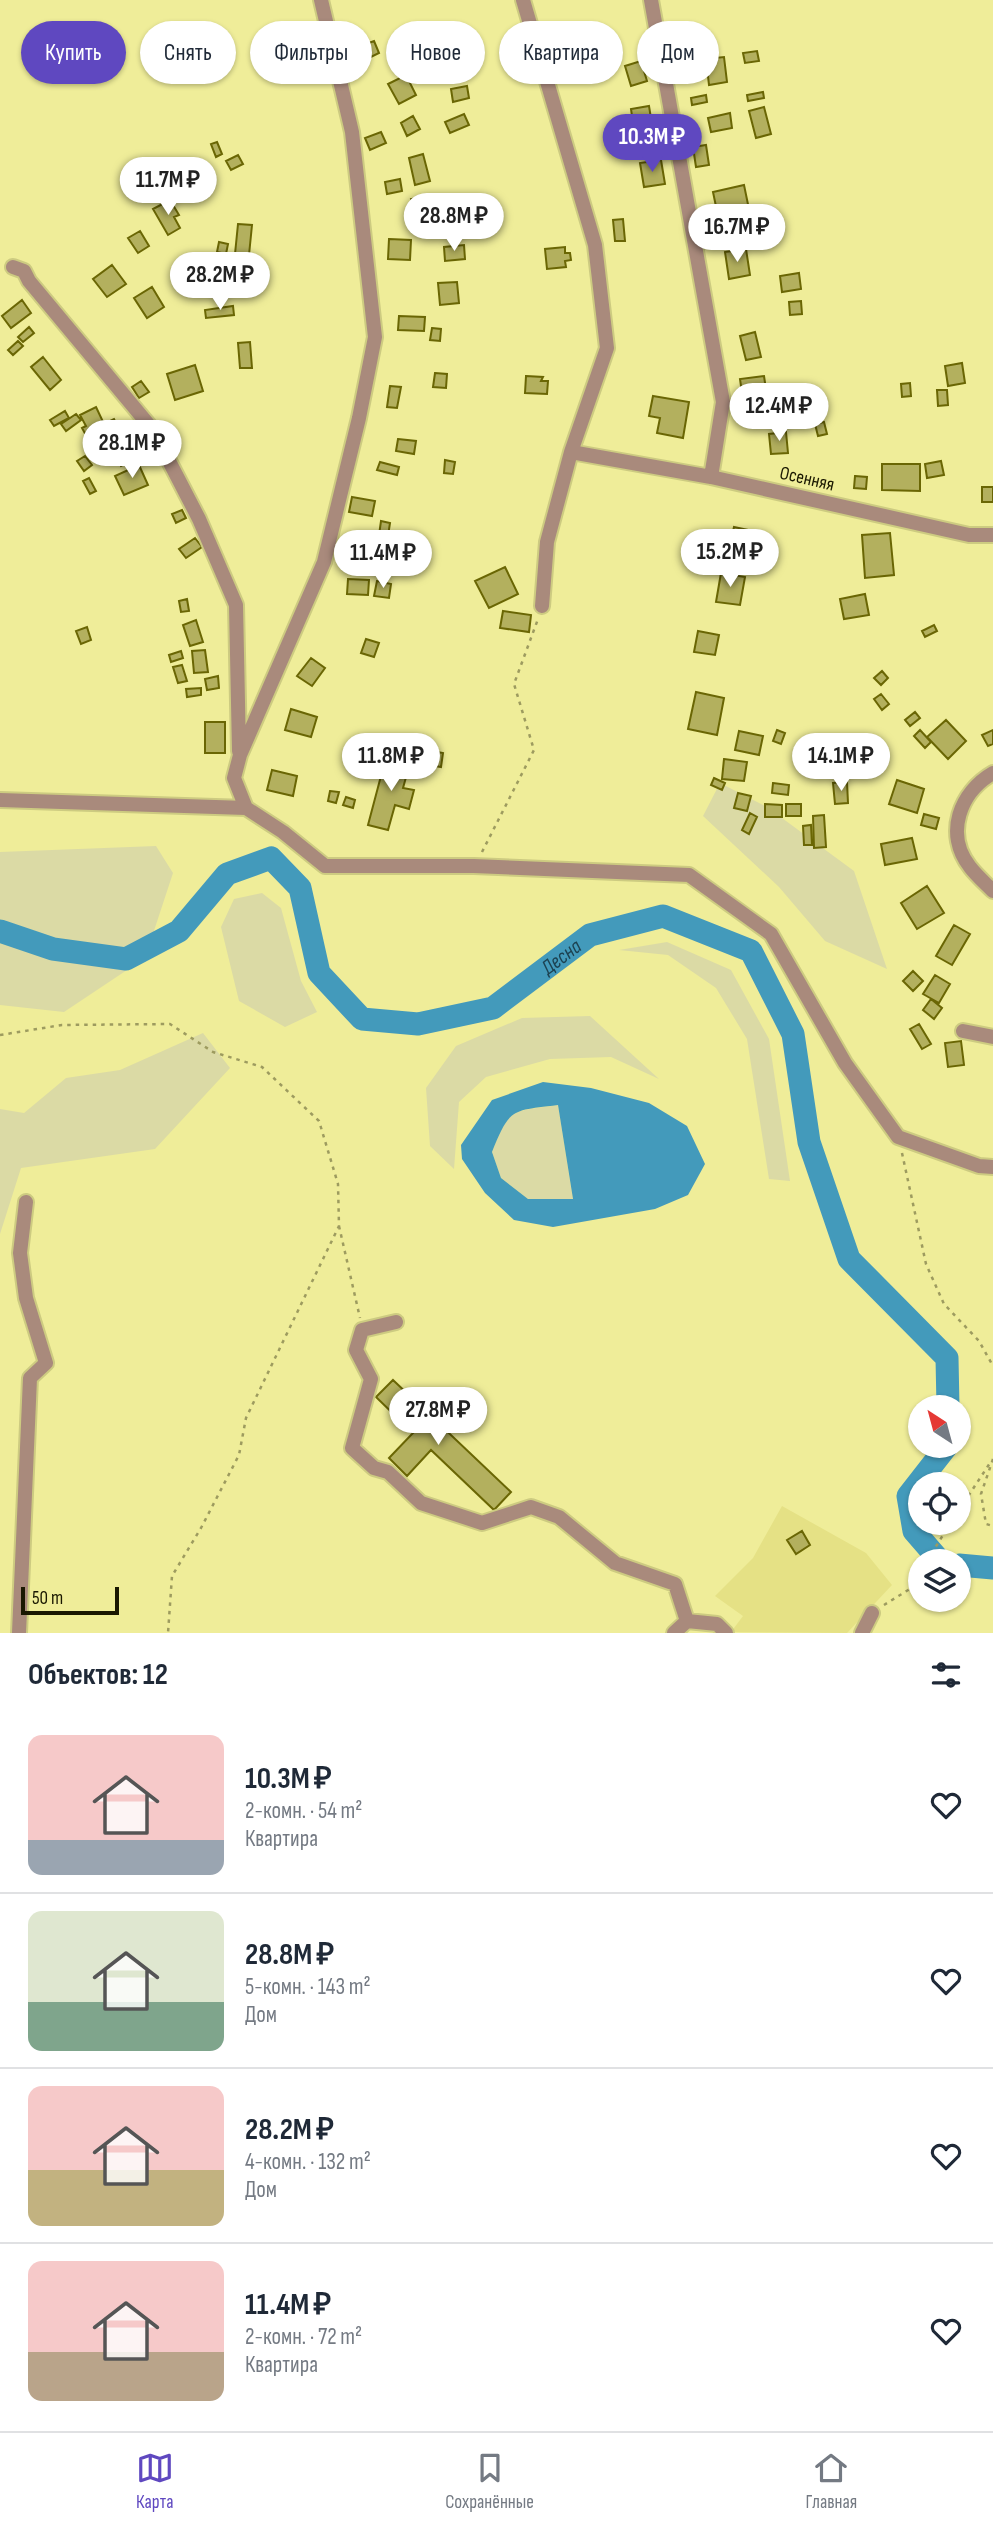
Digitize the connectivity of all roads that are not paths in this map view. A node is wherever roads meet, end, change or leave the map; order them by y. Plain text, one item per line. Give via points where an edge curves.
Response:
1 (321, 0) edge
2 (523, 0) edge
3 (651, 0) edge
4 (13, 267) dead end
5 (571, 452) junction
6 (711, 477) junction
7 (993, 535) edge
8 (542, 606) road end
9 (240, 755) junction
10 (993, 772) edge
11 (0, 800) edge
12 (246, 808) junction
13 (993, 891) edge
14 (962, 1031) dead end
15 (993, 1037) edge
16 (993, 1167) edge
17 (26, 1202) dead end
18 (396, 1322) dead end
19 (872, 1613) road end
20 (687, 1621) junction
21 (19, 1633) edge
22 (674, 1633) edge
23 (726, 1633) edge
24 (862, 1633) edge

1 - 9 street via 352,132 375,337 324,562
2 - 5 street via 595,245 607,348
3 - 6 street via 723,402
4 - 9 street via 24,271 153,430 199,519 236,605
5 - 6 street, Осенняя
5 - 8 street via 547,542
6 - 7 street, Осенняя via 969,535
9 - 12 street via 234,778
10 - 13 street via 980,780 961,805 956,838 968,865
11 - 12 street
12 - 16 street via 325,866 474,866 690,875 771,934 845,1063 898,1136
14 - 15 street
17 - 21 street via 21,1264 46,1363 30,1378
18 - 20 street via 362,1330 356,1350 371,1379 352,1448 374,1468 388,1472 421,1503 482,1523 531,1507 559,1517 615,1563 675,1584
19 - 24 street
20 - 22 street
20 - 23 street via 718,1624

